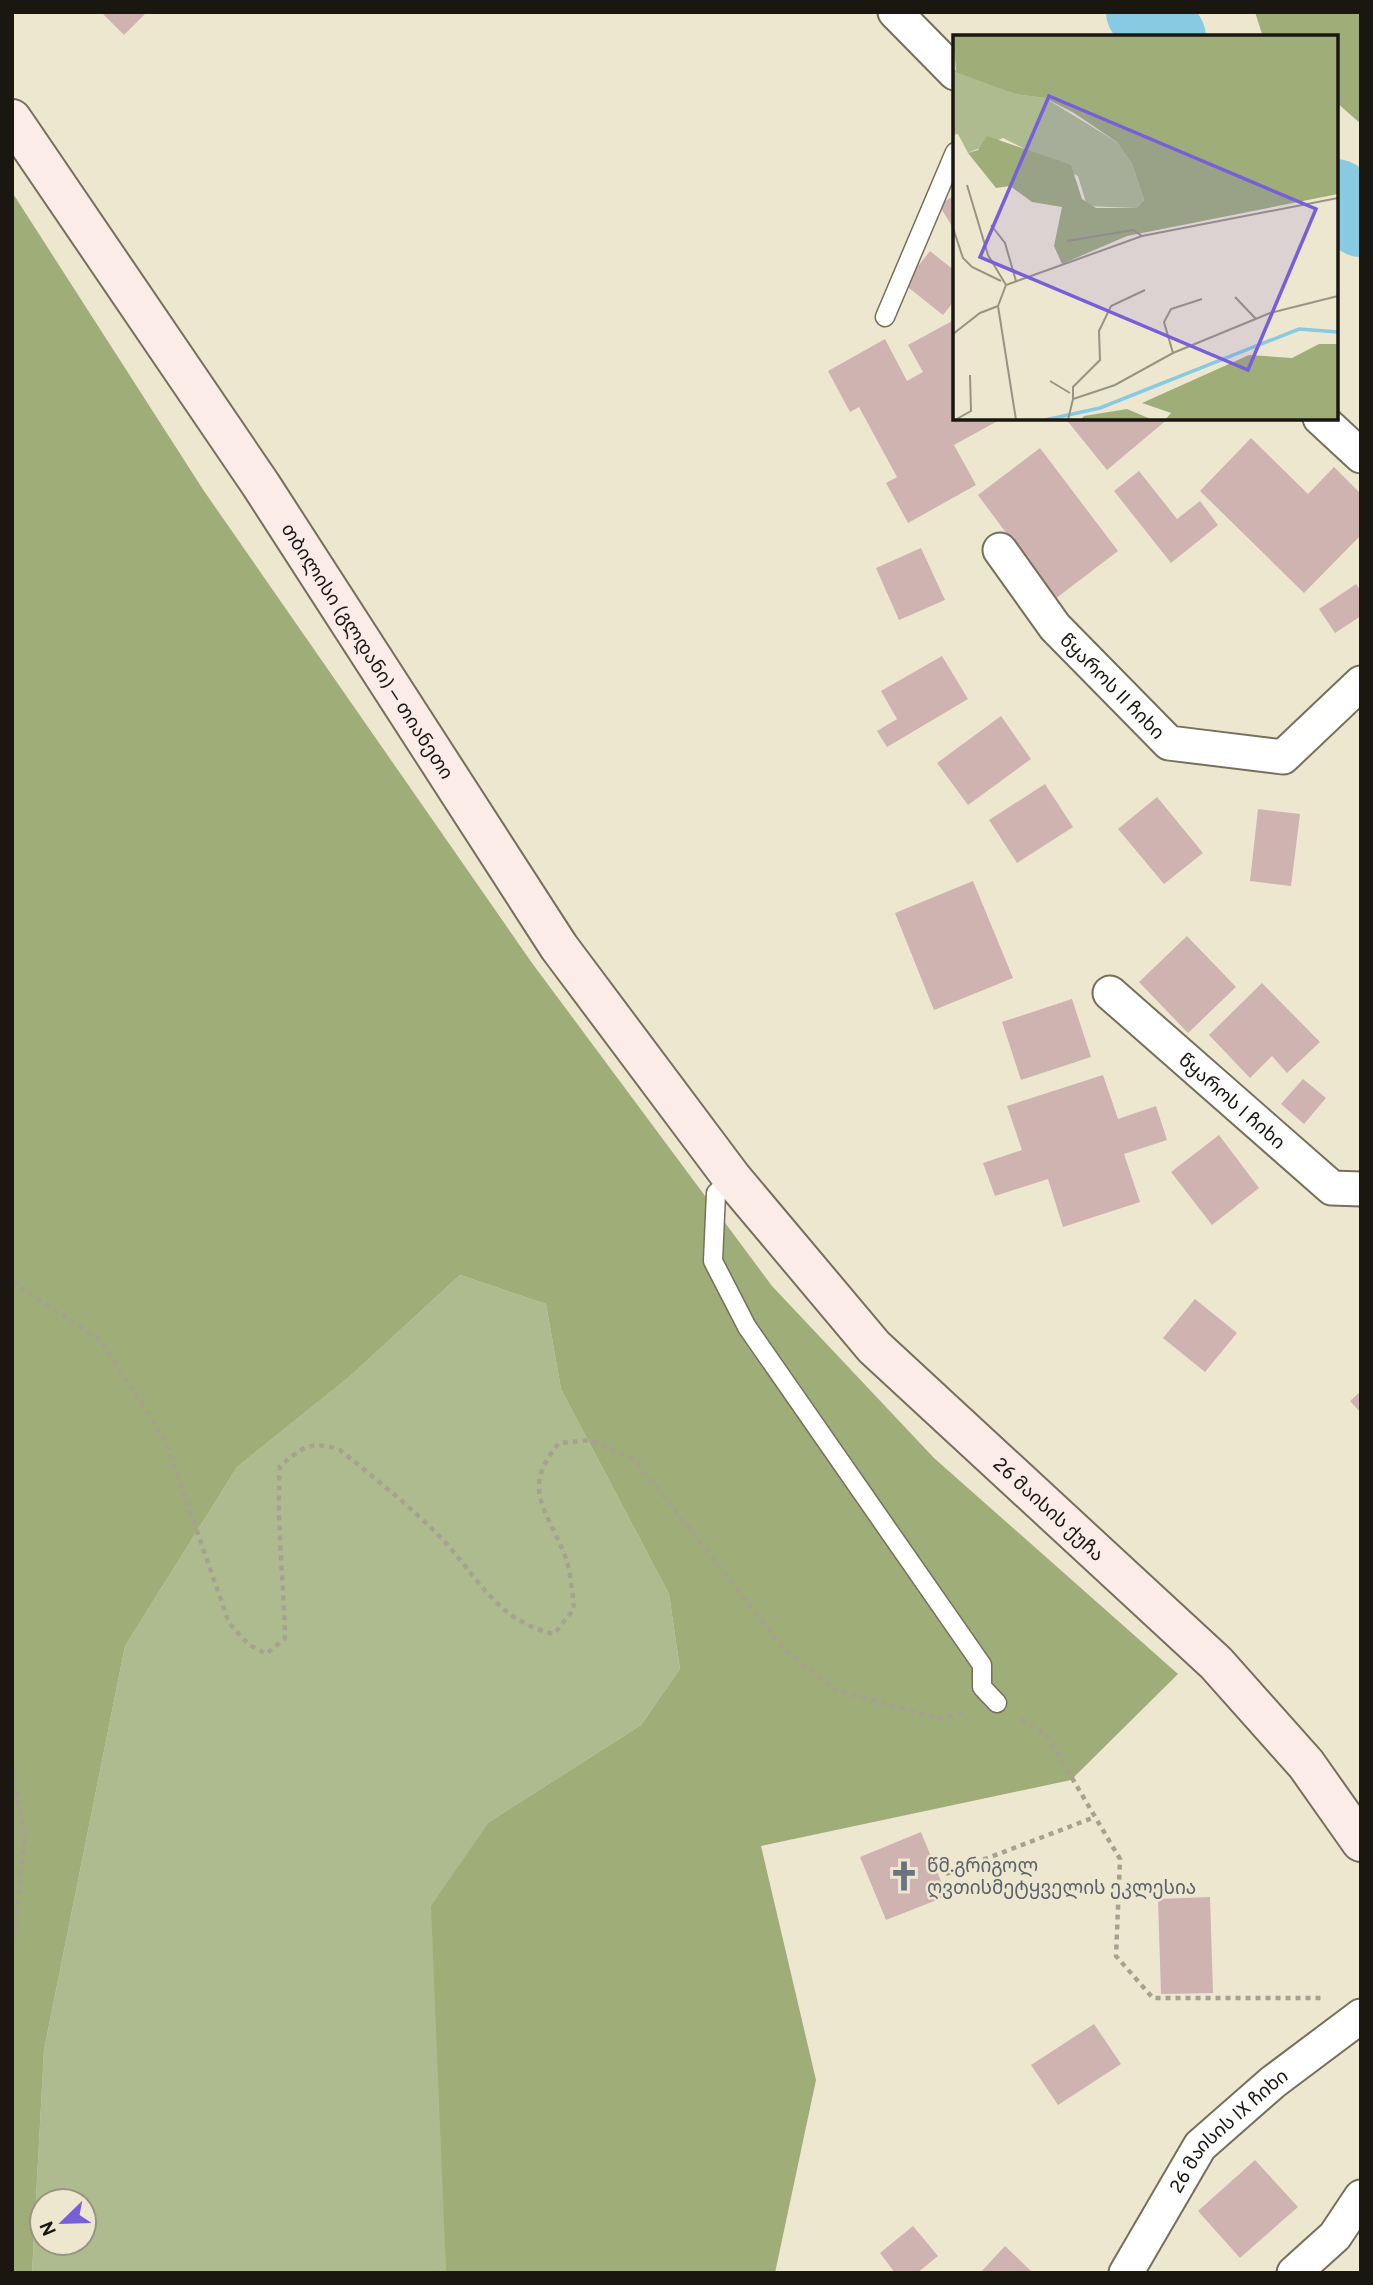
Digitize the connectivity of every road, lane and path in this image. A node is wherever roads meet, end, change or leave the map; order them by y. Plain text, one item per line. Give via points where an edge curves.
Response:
1 (895, 12) edge
2 (953, 71) edge
3 (12, 118) edge
4 (953, 157) edge
5 (885, 317) dead end
6 (1322, 420) edge
7 (1361, 456) edge
8 (1000, 550) dead end
9 (1361, 683) edge
10 (1110, 993) dead end
11 (732, 1178) junction
12 (1361, 1189) edge
13 (12, 1282) edge
14 (982, 1687) junction
15 (996, 1703) joint
16 (12, 1771) edge
17 (1095, 1817) junction
18 (1361, 1842) edge
19 (946, 1874) dead end
20 (12, 1957) edge
21 (1333, 1998) dead end
22 (1361, 2016) edge
23 (1361, 2197) edge
24 (1126, 2273) edge
25 (1294, 2273) edge

1 - 2 street
3 - 11 main road, თბილისი (გლდანი) — თიანეთი via 261,485 559,947
4 - 5 lane
6 - 7 street
8 - 9 street, წყაროს II ჩიხი via 1055,627 1169,743 1283,757
10 - 12 street, წყაროს I ჩიხი via 1332,1188
11 - 14 lane via 716,1193 713,1261 747,1327 982,1665
11 - 18 main road, 26 მაისის ქუჩა via 874,1347 1216,1663 1306,1764
13 - 14 path via 100,1340 165,1440 229,1623 248,1644 266,1654 285,1638 280,1466 303,1447 321,1444 340,1450 438,1535 508,1615 531,1629 554,1634 574,1609 566,1558 543,1510 538,1486 543,1462 559,1443 590,1440 635,1460 786,1651 835,1690 940,1719 970,1709
14 - 15 lane
15 - 17 path via 1046,1734
16 - 20 path via 25,1835
17 - 19 path
17 - 21 path via 1120,1858 1116,1956 1153,1998
22 - 24 street, 26 მაისის IX ჩიხი via 1273,2082 1200,2146
23 - 25 street via 1335,2236

